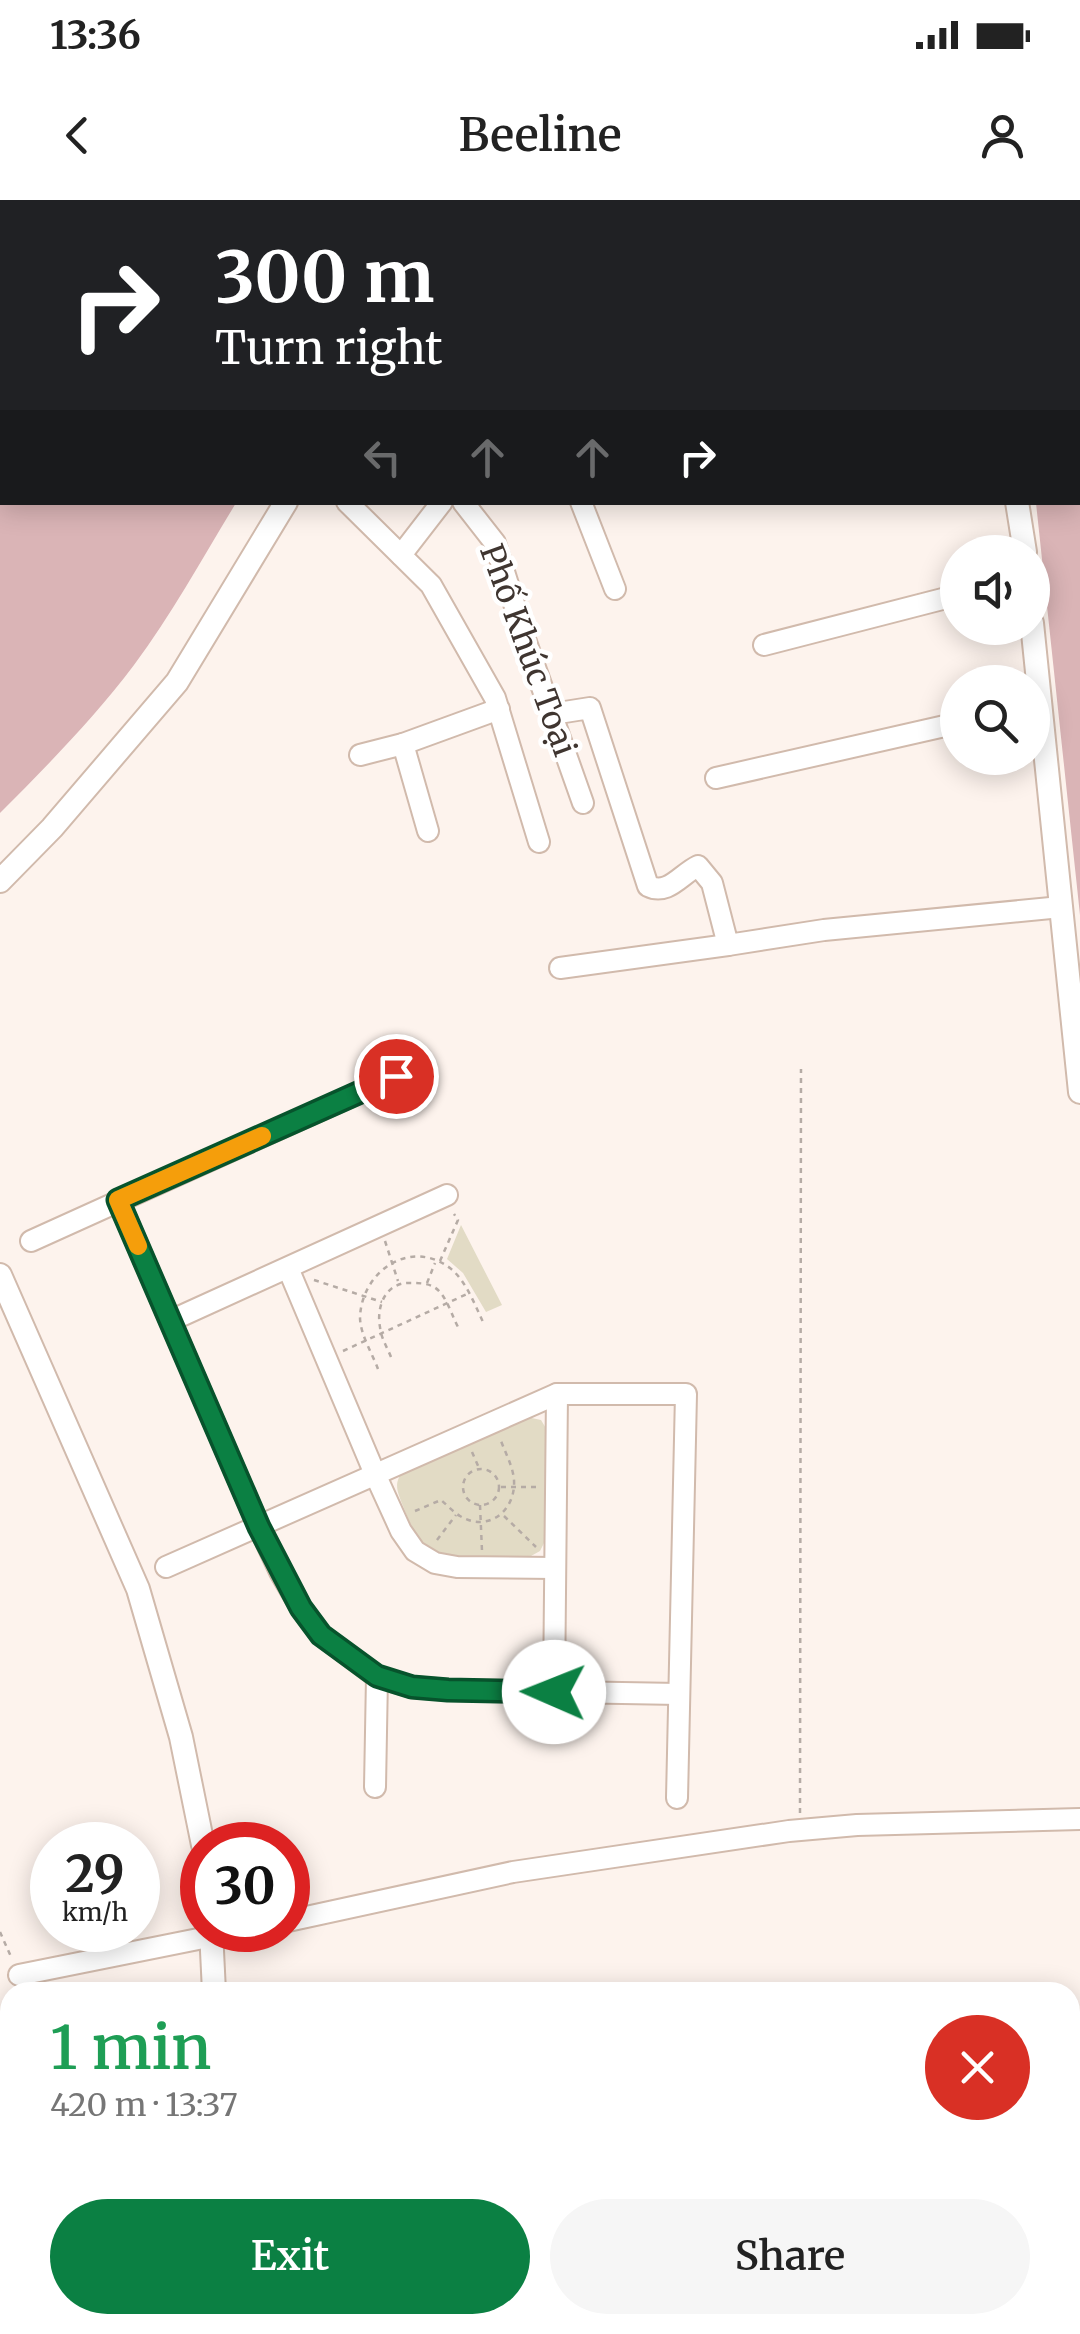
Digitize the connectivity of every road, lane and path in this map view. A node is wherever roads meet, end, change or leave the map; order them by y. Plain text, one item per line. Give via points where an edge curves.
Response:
1 (284, 505) edge
2 (349, 505) edge
3 (440, 505) edge
4 (466, 505) edge
5 (582, 505) edge
6 (1017, 505) edge
7 (1022, 535) edge
8 (400, 556) junction
9 (615, 589) dead end
10 (940, 600) edge
11 (764, 645) dead end
12 (498, 709) junction
13 (552, 714) junction
14 (940, 727) edge
15 (404, 744) junction
16 (360, 756) dead end
17 (1045, 775) edge
18 (716, 778) dead end
19 (583, 803) dead end
20 (428, 831) dead end
21 (538, 842) dead end
22 (0, 881) edge
23 (1061, 907) junction
24 (728, 945) junction
25 (560, 968) dead end
26 (802, 1069) dead end
27 (396, 1076) dead end
28 (1080, 1092) edge
29 (118, 1200) junction
30 (449, 1202) joint
31 (385, 1240) dead end
32 (30, 1241) dead end
33 (438, 1261) junction
34 (394, 1262) junction
35 (288, 1268) junction
36 (0, 1275) edge
37 (313, 1279) dead end
38 (399, 1284) junction
39 (426, 1284) junction
40 (468, 1293) junction
41 (364, 1296) junction
42 (382, 1302) junction
43 (446, 1304) junction
44 (170, 1320) junction
45 (483, 1322) dead end
46 (458, 1328) dead end
47 (381, 1334) junction
48 (366, 1340) junction
49 (341, 1351) dead end
50 (392, 1357) dead end
51 (378, 1369) dead end
52 (556, 1394) junction
53 (499, 1436) dead end
54 (470, 1449) dead end
55 (479, 1469) junction
56 (375, 1474) junction
57 (500, 1487) junction
58 (514, 1487) junction
59 (544, 1487) dead end
60 (480, 1505) junction
61 (413, 1512) dead end
62 (457, 1514) junction
63 (503, 1514) junction
64 (482, 1521) junction
65 (259, 1527) junction
66 (435, 1543) dead end
67 (536, 1547) dead end
68 (482, 1552) dead end
69 (166, 1567) dead end
70 (555, 1568) junction
71 (377, 1676) junction
72 (554, 1692) junction
73 (679, 1694) junction
74 (376, 1787) dead end
75 (677, 1798) dead end
76 (1080, 1819) edge
77 (198, 1822) edge
78 (800, 1830) junction
79 (310, 1915) edge
80 (180, 1940) edge
81 (212, 1952) edge
82 (18, 1976) dead end
83 (213, 1982) edge

1 - 22 street via 177,682
2 - 8 street
3 - 8 street
4 - 13 street, Phố Khúc Toại via 495,544
5 - 9 street
6 - 7 street
8 - 12 street via 431,585
10 - 11 street
12 - 15 street
12 - 21 street
13 - 19 street, Phố Khúc Toại
13 - 24 street via 590,708 648,886 666,889 698,866 712,883
14 - 18 street
15 - 16 street
15 - 20 street
17 - 23 street
23 - 24 street
23 - 28 street
24 - 25 street
26 - 78 path
27 - 29 street
29 - 32 street
29 - 44 street
30 - 33 path via 458,1220
30 - 35 street
31 - 34 path
33 - 34 path
33 - 39 path
33 - 40 path via 459,1276
34 - 38 path
34 - 41 path via 372,1278
35 - 44 street
35 - 56 street
36 - 77 street via 138,1589 182,1737
37 - 41 path
38 - 39 path
38 - 42 path
39 - 43 path
40 - 43 path
40 - 45 path
41 - 42 path
41 - 48 path
42 - 47 path
43 - 46 path
43 - 47 path
44 - 65 street
47 - 48 path
47 - 50 path
48 - 49 path
48 - 51 path
52 - 56 street
52 - 70 street
52 - 73 street via 686,1394
53 - 58 path
54 - 55 path
55 - 57 path via 492,1472
55 - 60 path via 470,1472 463,1490
56 - 65 street
56 - 70 street via 414,1551 435,1563
57 - 58 path
57 - 60 path via 496,1498
58 - 59 path
58 - 63 path
60 - 64 path
61 - 62 path via 442,1500
62 - 64 path
62 - 66 path
63 - 64 path
63 - 67 path
64 - 68 path
65 - 69 street
65 - 71 street via 321,1635
70 - 72 street
71 - 72 street via 430,1689
71 - 74 street
72 - 73 street
73 - 75 street
76 - 78 street
78 - 79 street via 529,1869
80 - 82 street
81 - 83 street

